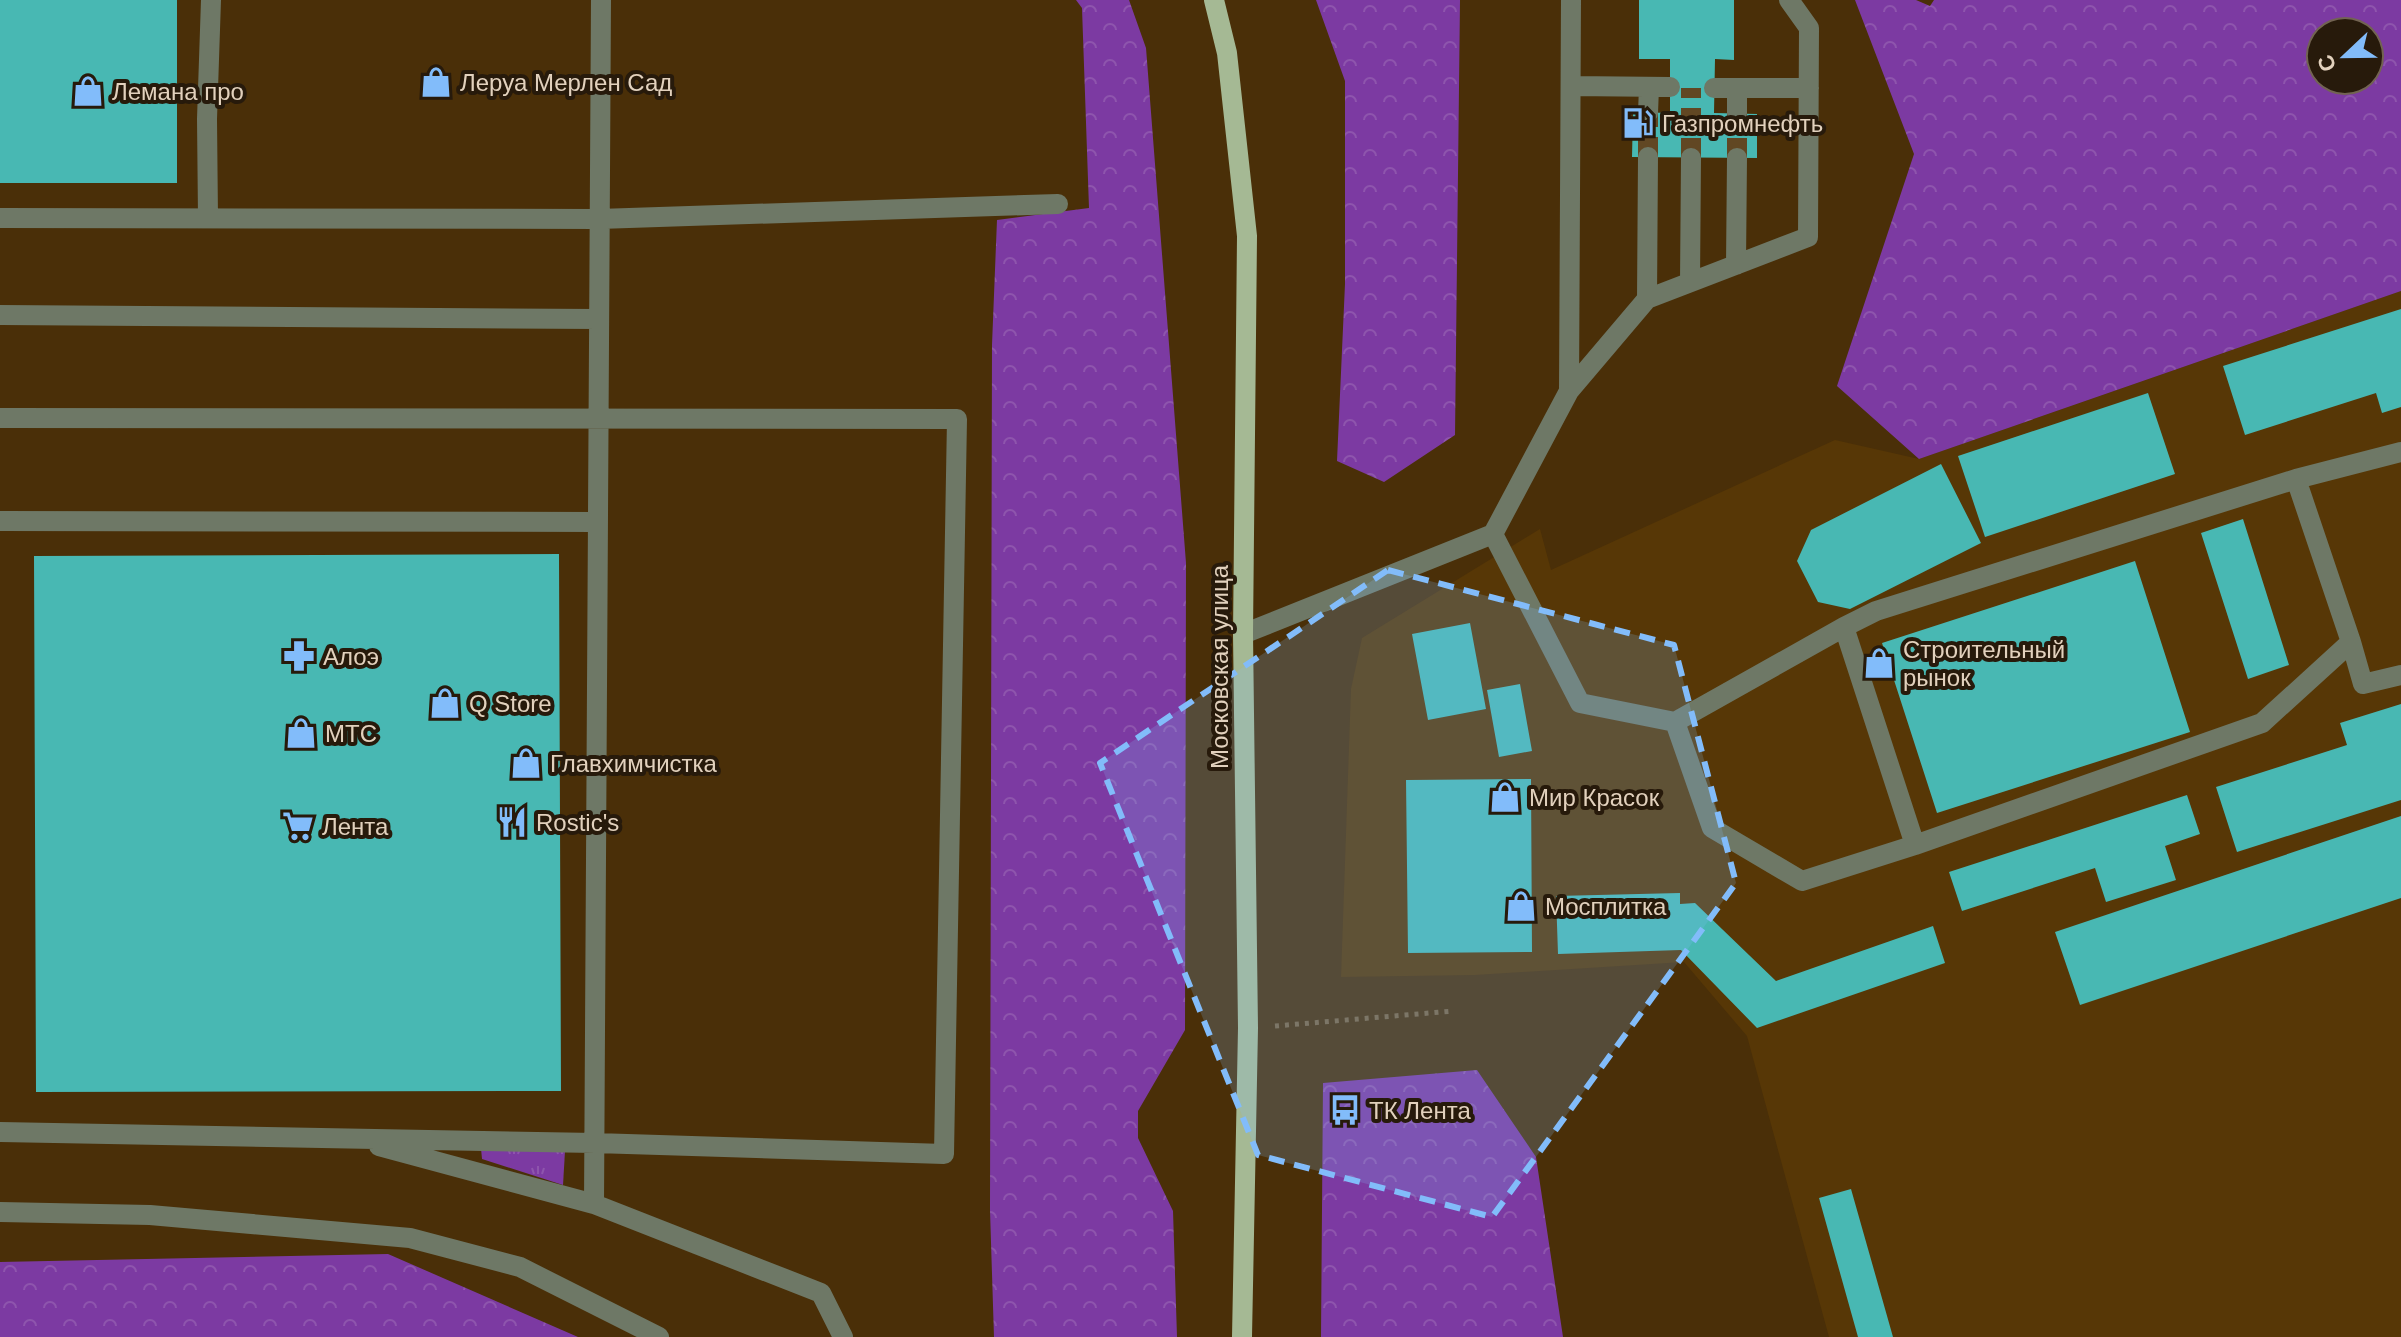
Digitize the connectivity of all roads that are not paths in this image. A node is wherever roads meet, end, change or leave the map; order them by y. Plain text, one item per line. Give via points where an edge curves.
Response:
1 (211, 0) edge
2 (601, 0) edge
3 (1214, 0) edge
4 (1571, 0) edge
5 (1789, 0) edge
6 (1571, 86) junction
7 (1649, 87) junction
8 (1670, 87) dead end
9 (1714, 88) dead end
10 (1737, 88) junction
11 (1809, 88) junction
12 (1648, 113) tunnel mouth
13 (1737, 113) tunnel mouth
14 (1648, 157) tunnel mouth
15 (1691, 158) tunnel mouth
16 (1737, 158) tunnel mouth
17 (1058, 204) dead end
18 (0, 218) edge
19 (208, 218) junction
20 (599, 219) junction
21 (1736, 265) junction
22 (1690, 282) junction
23 (1647, 299) junction
24 (0, 315) edge
25 (598, 319) junction
26 (1569, 391) junction
27 (0, 418) edge
28 (598, 418) junction
29 (2401, 452) edge
30 (2296, 479) junction
31 (0, 521) edge
32 (597, 522) junction
33 (1493, 534) junction
34 (1844, 627) junction
35 (1243, 634) junction
36 (2351, 642) junction
37 (2401, 675) edge
38 (1675, 722) junction
39 (1915, 845) junction
40 (0, 1132) edge
41 (346, 1138) junction
42 (595, 1143) junction
43 (594, 1204) junction
44 (0, 1212) edge
45 (659, 1337) edge
46 (843, 1337) edge
47 (1242, 1337) edge

1 - 19 street
2 - 20 street
3 - 35 main road, Московская улица via 1227,53 1247,236
4 - 6 street
5 - 11 street via 1809,28
6 - 7 street
6 - 26 street
7 - 8 street
7 - 12 street
9 - 10 street
10 - 11 street
10 - 13 street
11 - 21 street via 1808,237
14 - 23 street
15 - 22 street
16 - 21 street
17 - 20 street
18 - 19 street
19 - 20 street
20 - 25 street
21 - 22 street
22 - 23 street
23 - 26 street
24 - 25 street
25 - 28 street
26 - 33 street
27 - 28 street
28 - 32 street
28 - 42 street via 957,419 944,1154
29 - 30 street
30 - 34 street via 1876,611
30 - 36 street
31 - 32 street
32 - 42 street
33 - 35 street
33 - 38 street via 1580,703
34 - 38 street
34 - 39 street
35 - 47 main road, Московская улица via 1248,1028
36 - 37 street via 2363,684
36 - 39 street via 2262,723
38 - 39 street via 1712,828 1802,881
40 - 41 street
41 - 42 street
41 - 43 street
42 - 43 street
43 - 46 street via 821,1293
44 - 45 street via 150,1215 410,1238 520,1267

